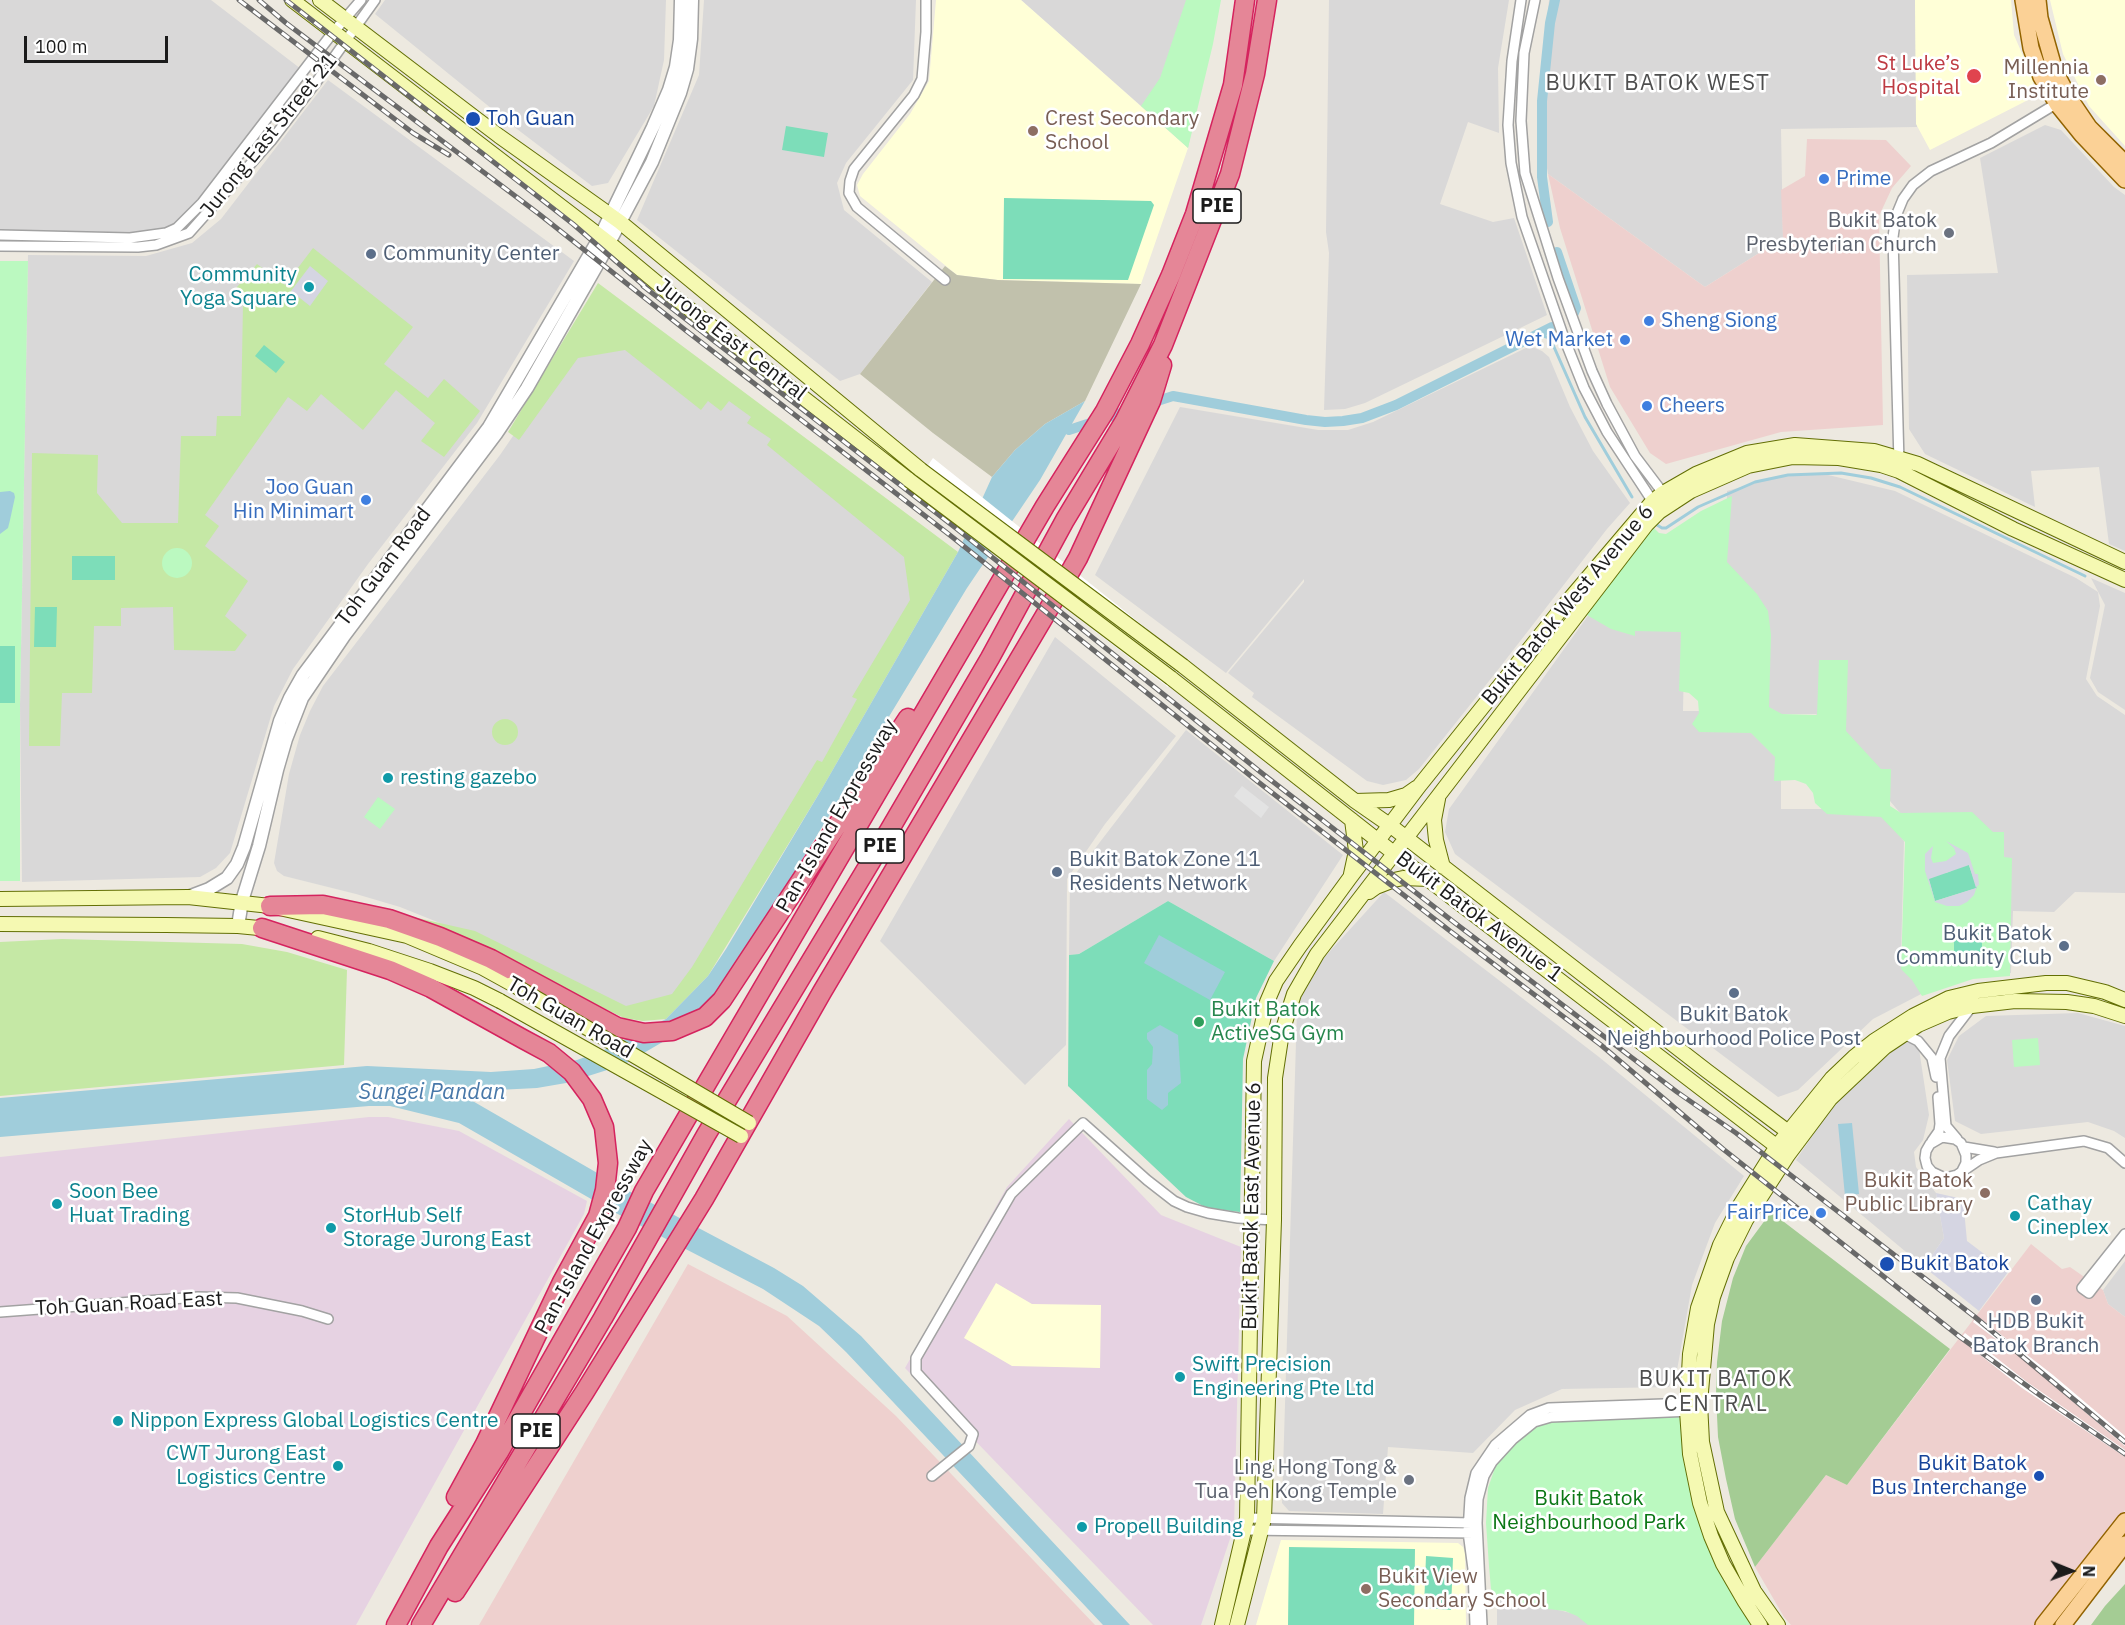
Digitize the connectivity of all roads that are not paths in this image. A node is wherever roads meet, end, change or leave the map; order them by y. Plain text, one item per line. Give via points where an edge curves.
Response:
1 (292, 0) edge
2 (320, 0) edge
3 (361, 0) edge
4 (375, 0) edge
5 (681, 0) edge
6 (692, 0) edge
7 (926, 0) edge
8 (1245, 0) edge
9 (1267, 0) edge
10 (1521, 0) edge
11 (1535, 0) edge
12 (2024, 0) edge
13 (2038, 0) edge
14 (351, 23) junction
15 (333, 32) junction
16 (345, 41) junction
17 (2063, 100) junction
18 (2125, 163) edge
19 (2125, 180) edge
20 (615, 219) junction
21 (0, 234) edge
22 (605, 240) junction
23 (0, 246) edge
24 (945, 280) dead end
25 (1143, 405) junction
26 (1899, 464) junction
27 (1661, 503) junction
28 (2125, 562) edge
29 (2125, 580) edge
30 (978, 621) junction
31 (1183, 666) joint
32 (1171, 678) joint
33 (1420, 785) junction
34 (1439, 794) junction
35 (1355, 801) junction
36 (1352, 820) junction
37 (1391, 826) junction
38 (1407, 838) junction
39 (1379, 842) junction
40 (1395, 854) junction
41 (1443, 867) junction
42 (1349, 879) junction
43 (1428, 879) junction
44 (188, 897) junction
45 (0, 899) edge
46 (1358, 900) junction
47 (242, 901) junction
48 (270, 906) junction
49 (0, 924) edge
50 (238, 926) junction
51 (262, 928) junction
52 (2125, 1000) edge
53 (1972, 1006) junction
54 (2125, 1016) edge
55 (1904, 1034) junction
56 (745, 1130) junction
57 (1794, 1135) junction
58 (1930, 1144) junction
59 (1962, 1145) junction
60 (1783, 1150) junction
61 (1996, 1153) junction
62 (2124, 1160) edge
63 (1962, 1171) junction
64 (1252, 1219) junction
65 (1274, 1220) junction
66 (2125, 1234) edge
67 (2125, 1246) edge
68 (0, 1312) edge
69 (328, 1319) dead end
70 (1693, 1407) junction
71 (932, 1476) dead end
72 (2125, 1521) edge
73 (1246, 1524) junction
74 (1263, 1525) junction
75 (1473, 1528) junction
76 (2125, 1544) edge
77 (439, 1546) junction
78 (396, 1625) edge
79 (422, 1625) edge
80 (431, 1625) edge
81 (1222, 1625) edge
82 (1237, 1625) edge
83 (1475, 1625) edge
84 (1482, 1625) edge
85 (1760, 1625) edge
86 (1778, 1625) edge
87 (2043, 1625) edge
88 (2063, 1625) edge

1 - 15 main road, Jurong East Central
2 - 14 main road, Jurong East Central
3 - 14 street, Jurong East Street 21
4 - 14 street, Jurong East Street 21
5 - 20 street via 676,67
6 - 20 street via 691,39 680,93 652,162
7 - 24 street via 922,79 914,95 854,169 849,193 857,207
8 - 30 highway, Pan-Island Expressway / PIE via 1233,86 1195,214 1172,275 1105,411
9 - 25 highway, PIE via 1256,74 1230,174 1162,345 1162,364
10 - 27 street via 1508,125 1522,217 1584,388 1607,432
11 - 27 street via 1524,53 1521,121 1526,173 1558,278 1596,380
12 - 17 main road via 2031,48 2042,77
13 - 17 main road
14 - 15 street, Jurong East Street 21
14 - 16 street, Jurong East Street 21
14 - 20 main road, Jurong East Central
15 - 16 main road, Jurong East Central
15 - 21 street, Jurong East Street 21 via 202,203 177,228 130,238
16 - 22 main road, Jurong East Central
16 - 23 street, Jurong East Street 21 via 271,141 189,233 138,247
17 - 18 main road
17 - 19 main road via 2082,135
17 - 26 street via 1991,143 1931,171 1903,199 1893,237
20 - 22 street
20 - 31 main road, Jurong East Central, bridge via 921,470
22 - 32 main road, Jurong East Central, bridge via 909,480
22 - 44 street, Toh Guan Road via 489,427 299,682 280,721 237,864 227,878
22 - 47 street, Toh Guan Road via 527,388 302,698 286,739
25 - 56 highway via 1078,558
25 - 79 highway, PIE via 1124,422 1065,520 990,658 706,1135
26 - 27 main road, Bukit Batok West Avenue 6 via 1874,451 1795,445 1764,449 1696,474
26 - 28 main road, Bukit Batok West Avenue 6 via 1966,486
26 - 29 main road, Bukit Batok West Avenue 6 via 2013,529
27 - 33 main road, Bukit Batok West Avenue 6 via 1562,608
27 - 34 main road, Bukit Batok West Avenue 6
30 - 48 highway via 916,706 722,1000 705,1017 672,1031 644,1033 617,1027 491,959 389,919 323,905
30 - 77 highway, Pan-Island Expressway / PIE via 644,1191 627,1228 499,1452
31 - 35 main road, Bukit Batok Avenue 1
32 - 36 main road, Bukit Batok Avenue 1
33 - 35 main road via 1389,800
33 - 37 main road, Bukit Batok West Avenue 6
34 - 38 main road, Bukit Batok West Avenue 6
34 - 41 main road via 1434,820
35 - 37 main road, Bukit Batok Avenue 1
36 - 39 main road, Bukit Batok Avenue 1
36 - 42 main road via 1356,851
37 - 38 main road, Bukit Batok Avenue 1
37 - 39 main road, Bukit Batok East Avenue 6
38 - 40 main road, Bukit Batok East Avenue 6
38 - 41 main road, Bukit Batok Avenue 1
39 - 40 main road, Bukit Batok Avenue 1
39 - 42 main road, Bukit Batok East Avenue 6
40 - 43 main road, Bukit Batok Avenue 1
40 - 46 main road, Bukit Batok East Avenue 6
41 - 57 main road, Bukit Batok Avenue 1
42 - 64 main road, Bukit Batok East Avenue 6 via 1276,981 1267,1002 1254,1060
43 - 46 main road via 1394,879
43 - 60 main road, Bukit Batok Avenue 1
44 - 45 main road, Toh Guan Road
44 - 47 main road, Toh Guan Road
46 - 65 main road, Bukit Batok East Avenue 6 via 1317,954 1294,994 1282,1032 1275,1078
47 - 48 main road, Toh Guan Road
47 - 50 street, Toh Guan Road
48 - 56 main road, Toh Guan Road, bridge via 407,936 483,968
49 - 50 main road, Toh Guan Road
50 - 51 main road, Toh Guan Road
51 - 56 main road, Toh Guan Road, bridge via 369,951 474,988
51 - 77 highway via 390,970 431,988 549,1053 572,1072 592,1099 604,1127 608,1163 598,1216 443,1520
52 - 57 main road via 2067,983 1978,991 1949,998 1913,1016 1854,1057 1832,1078
53 - 54 main road via 2060,1001
53 - 55 main road via 1938,1016
53 - 59 street via 1949,1036 1940,1058 1946,1126
55 - 57 main road via 1852,1076
55 - 58 street via 1918,1041 1932,1058 1940,1124
56 - 80 highway via 584,1393
57 - 60 main road
58 - 59 street via 1949,1137
58 - 63 street via 1925,1158 1932,1172 1951,1178
59 - 61 street
59 - 63 street via 1966,1155
60 - 70 main road via 1740,1205 1720,1245 1698,1308 1690,1354
61 - 62 street via 2084,1142 2108,1148
61 - 63 street
64 - 65 street
64 - 71 street via 1208,1213 1174,1201 1083,1123 1011,1194 916,1358 916,1372 972,1431 973,1438
64 - 73 main road, Bukit Batok East Avenue 6
65 - 74 main road, Bukit Batok East Avenue 6
66 - 67 street via 2085,1291
68 - 69 street, Toh Guan Road East via 198,1297 237,1298
70 - 75 street via 1551,1417 1534,1422 1513,1439 1488,1469
70 - 85 main road via 1692,1464 1700,1503 1711,1536
70 - 86 main road via 1717,1512 1754,1591
72 - 87 main road
73 - 74 street
73 - 81 main road, Bukit Batok East Avenue 6
74 - 75 street via 1348,1519
74 - 82 main road, Bukit Batok East Avenue 6
75 - 83 street
75 - 84 street
76 - 88 main road
77 - 78 highway, Pan-Island Expressway / PIE

